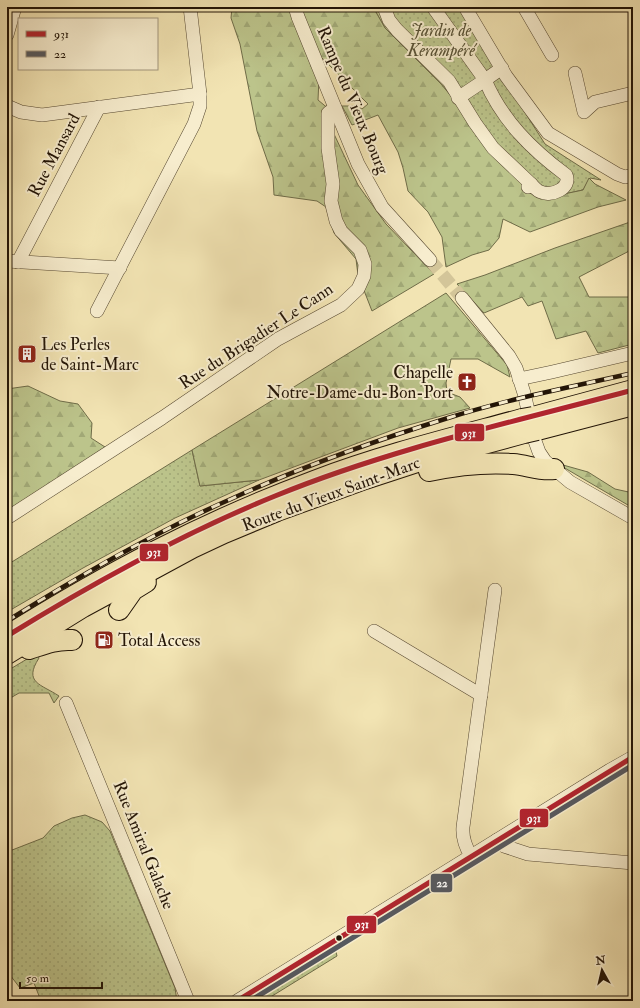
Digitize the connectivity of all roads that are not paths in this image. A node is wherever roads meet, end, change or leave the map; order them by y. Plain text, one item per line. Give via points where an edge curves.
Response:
1 (15, 7) edge
2 (190, 7) edge
3 (295, 7) edge
4 (384, 7) edge
5 (433, 7) edge
6 (465, 7) edge
7 (524, 7) edge
8 (7, 35) edge
9 (552, 54) dead end
10 (502, 68) junction
11 (575, 73) dead end
12 (485, 80) junction
13 (633, 93) edge
14 (200, 94) junction
15 (458, 98) junction
16 (7, 106) edge
17 (99, 107) junction
18 (335, 108) junction
19 (633, 175) edge
20 (430, 260) tunnel mouth
21 (12, 261) edge
22 (120, 268) junction
23 (462, 298) tunnel mouth
24 (96, 311) dead end
25 (633, 353) edge
26 (519, 378) junction
27 (633, 390) edge
28 (633, 405) edge
29 (530, 428) junction
30 (554, 469) junction
31 (277, 511) junction
32 (7, 518) edge
33 (633, 518) edge
34 (495, 590) dead end
35 (119, 610) dead end
36 (374, 631) dead end
37 (7, 636) edge
38 (72, 640) dead end
39 (7, 654) edge
40 (7, 658) edge
41 (481, 695) junction
42 (66, 703) dead end
43 (633, 757) edge
44 (497, 840) junction
45 (471, 856) junction
46 (633, 863) edge
47 (188, 1001) edge
48 (237, 1001) edge

1 - 8 street
2 - 14 street
3 - 18 street, Rampe du Vieux Bourg
4 - 15 street via 389,20 397,30 449,81
5 - 12 street
6 - 10 street
7 - 9 street
10 - 12 street
10 - 19 street via 548,133 617,174 624,177
11 - 13 street via 584,112 595,102
12 - 15 street
12 - 15 street via 493,98 508,120 526,140 566,175 567,183 563,188 549,194 529,186 493,148
14 - 17 street
14 - 22 street via 200,106 194,124
16 - 17 street via 21,112 42,115
17 - 21 street, Rue Mansard
18 - 20 street, Rampe du Vieux Bourg via 358,164 382,207
18 - 32 street, Rue du Brigadier Le Cann via 328,113 328,148 333,184 331,201 341,231 360,250 365,264 364,276 358,289 341,305 278,339
21 - 22 street
22 - 24 street
23 - 26 street via 509,356
25 - 26 street
26 - 29 street
27 - 29 highway, Route du Vieux Saint-Marc
28 - 29 highway, Route du Vieux Saint-Marc
29 - 30 street via 539,452
29 - 31 highway, Route du Vieux Saint-Marc via 365,479
29 - 37 highway, Route du Vieux Saint-Marc via 392,454 314,480 235,512 152,552
30 - 31 highway via 498,463 472,464 381,483
30 - 33 street via 570,482
31 - 35 highway via 133,590
31 - 39 highway, Route du Vieux Saint-Marc via 192,548 83,607
34 - 41 street
36 - 41 street
38 - 40 highway via 50,641
41 - 45 street via 463,827 463,837
42 - 47 street, Rue Amiral Galache
43 - 44 street
44 - 45 street
44 - 46 street via 504,846 528,854
45 - 48 street

